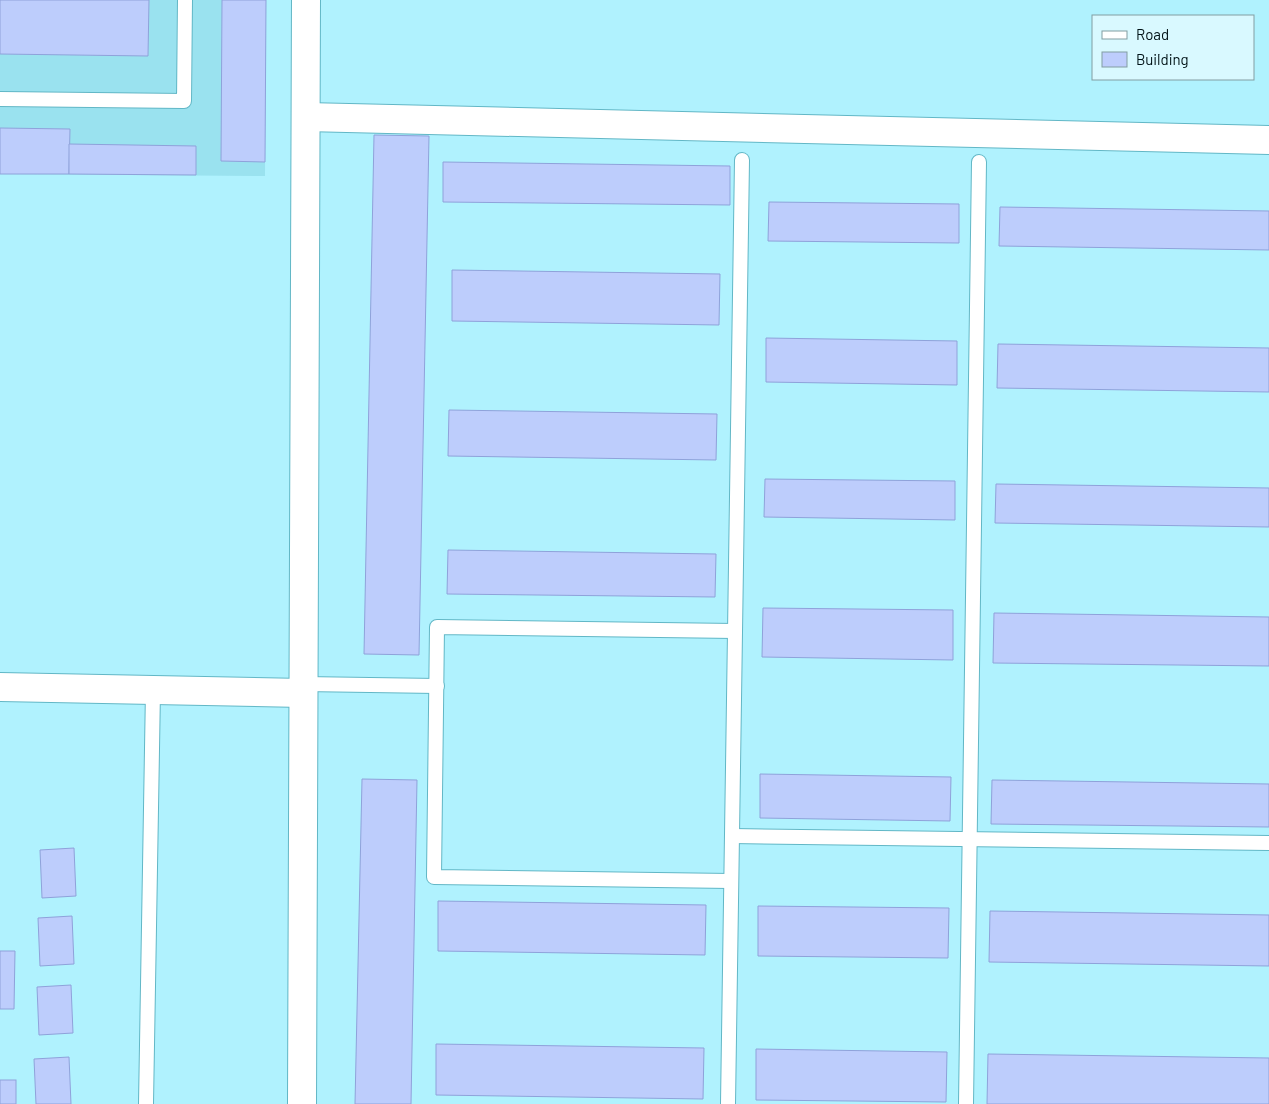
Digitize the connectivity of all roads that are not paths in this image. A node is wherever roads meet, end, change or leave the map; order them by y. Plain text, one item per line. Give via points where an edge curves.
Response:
1 (185, 0) edge
2 (306, 0) edge
3 (0, 99) edge
4 (306, 117) junction
5 (1269, 140) edge
6 (742, 160) dead end
7 (979, 162) dead end
8 (735, 631) junction
9 (437, 686) junction
10 (0, 687) edge
11 (303, 689) junction
12 (153, 690) junction
13 (732, 836) junction
14 (969, 838) junction
15 (1269, 843) edge
16 (731, 881) junction
17 (146, 1104) edge
18 (302, 1104) edge
19 (728, 1104) edge
20 (966, 1104) edge

1 - 3 lane via 184,101
2 - 4 street
4 - 5 street
4 - 11 street
6 - 8 lane
7 - 14 lane
8 - 9 lane via 437,627
8 - 13 lane
9 - 11 lane
9 - 16 lane via 434,877
10 - 12 street
11 - 12 street
11 - 18 street
12 - 17 lane
13 - 14 lane
13 - 16 lane
14 - 15 lane
14 - 20 lane
16 - 19 lane

